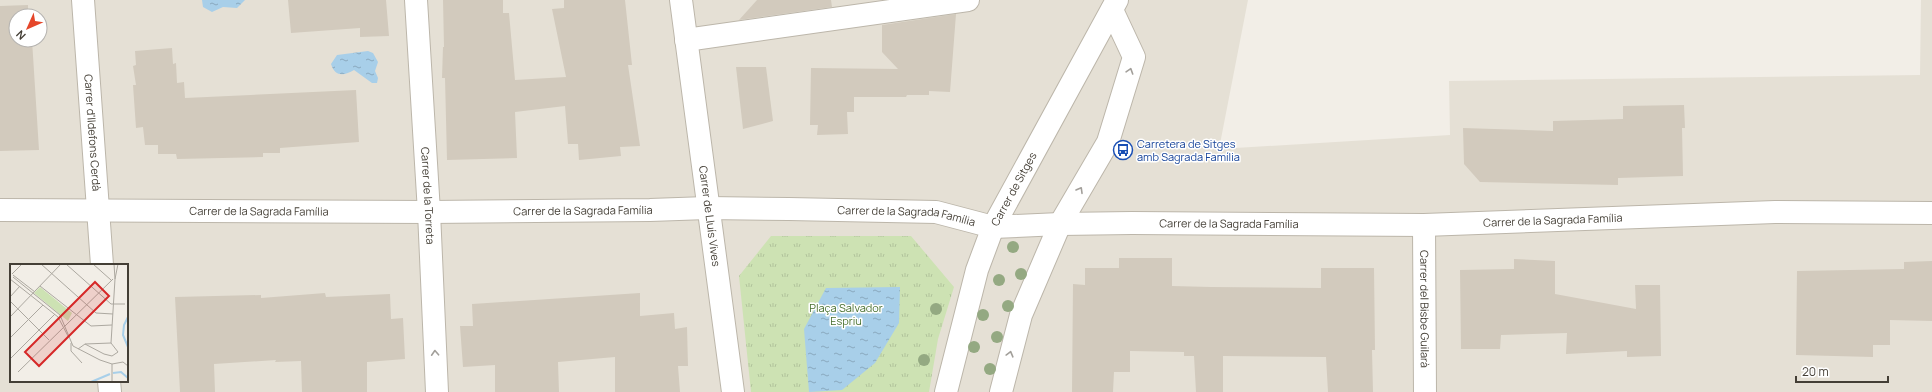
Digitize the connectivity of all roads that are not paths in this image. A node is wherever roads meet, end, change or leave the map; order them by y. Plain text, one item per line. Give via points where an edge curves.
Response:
1 (83, 0) edge
2 (416, 0) edge
3 (681, 0) edge
4 (968, 0) edge
5 (1115, 5) edge
6 (686, 40) junction
7 (707, 208) junction
8 (0, 210) edge
9 (99, 210) junction
10 (429, 212) junction
11 (1932, 213) edge
12 (1060, 224) junction
13 (1424, 225) junction
14 (993, 227) junction
15 (102, 264) edge
16 (109, 382) edge
17 (110, 392) edge
18 (437, 392) edge
19 (732, 392) edge
20 (946, 392) edge
21 (1001, 392) edge
22 (1425, 392) edge

1 - 9 street, Carrer d'Ildefons Cerdà
2 - 10 street, Carrer de la Torreta
3 - 6 street, Carrer de Lluís Vives
4 - 6 street
12 -> 5 street via 1108,142 1134,57
5 - 14 street, Carrer de Sitges
6 - 7 street, Carrer de Lluís Vives
7 - 10 street, Carrer de la Sagrada Família
7 - 14 street, Carrer de la Sagrada Família via 936,212
7 - 19 street, Carrer de Lluís Vives
8 - 9 street, Carrer de la Sagrada Família
9 - 10 street, Carrer de la Sagrada Família
9 - 15 street, Carrer d'Ildefons Cerdà
18 -> 10 street, Carrer de la Torreta
11 - 13 street, Carrer de la Sagrada Família via 1775,212
12 - 13 street, Carrer de la Sagrada Família
12 - 14 street, Carrer de la Sagrada Família
21 -> 12 street via 1021,315
13 - 22 street, Carrer del Bisbe Guilarà
14 - 20 street, Carrer de Sitges via 978,270
16 - 17 street

